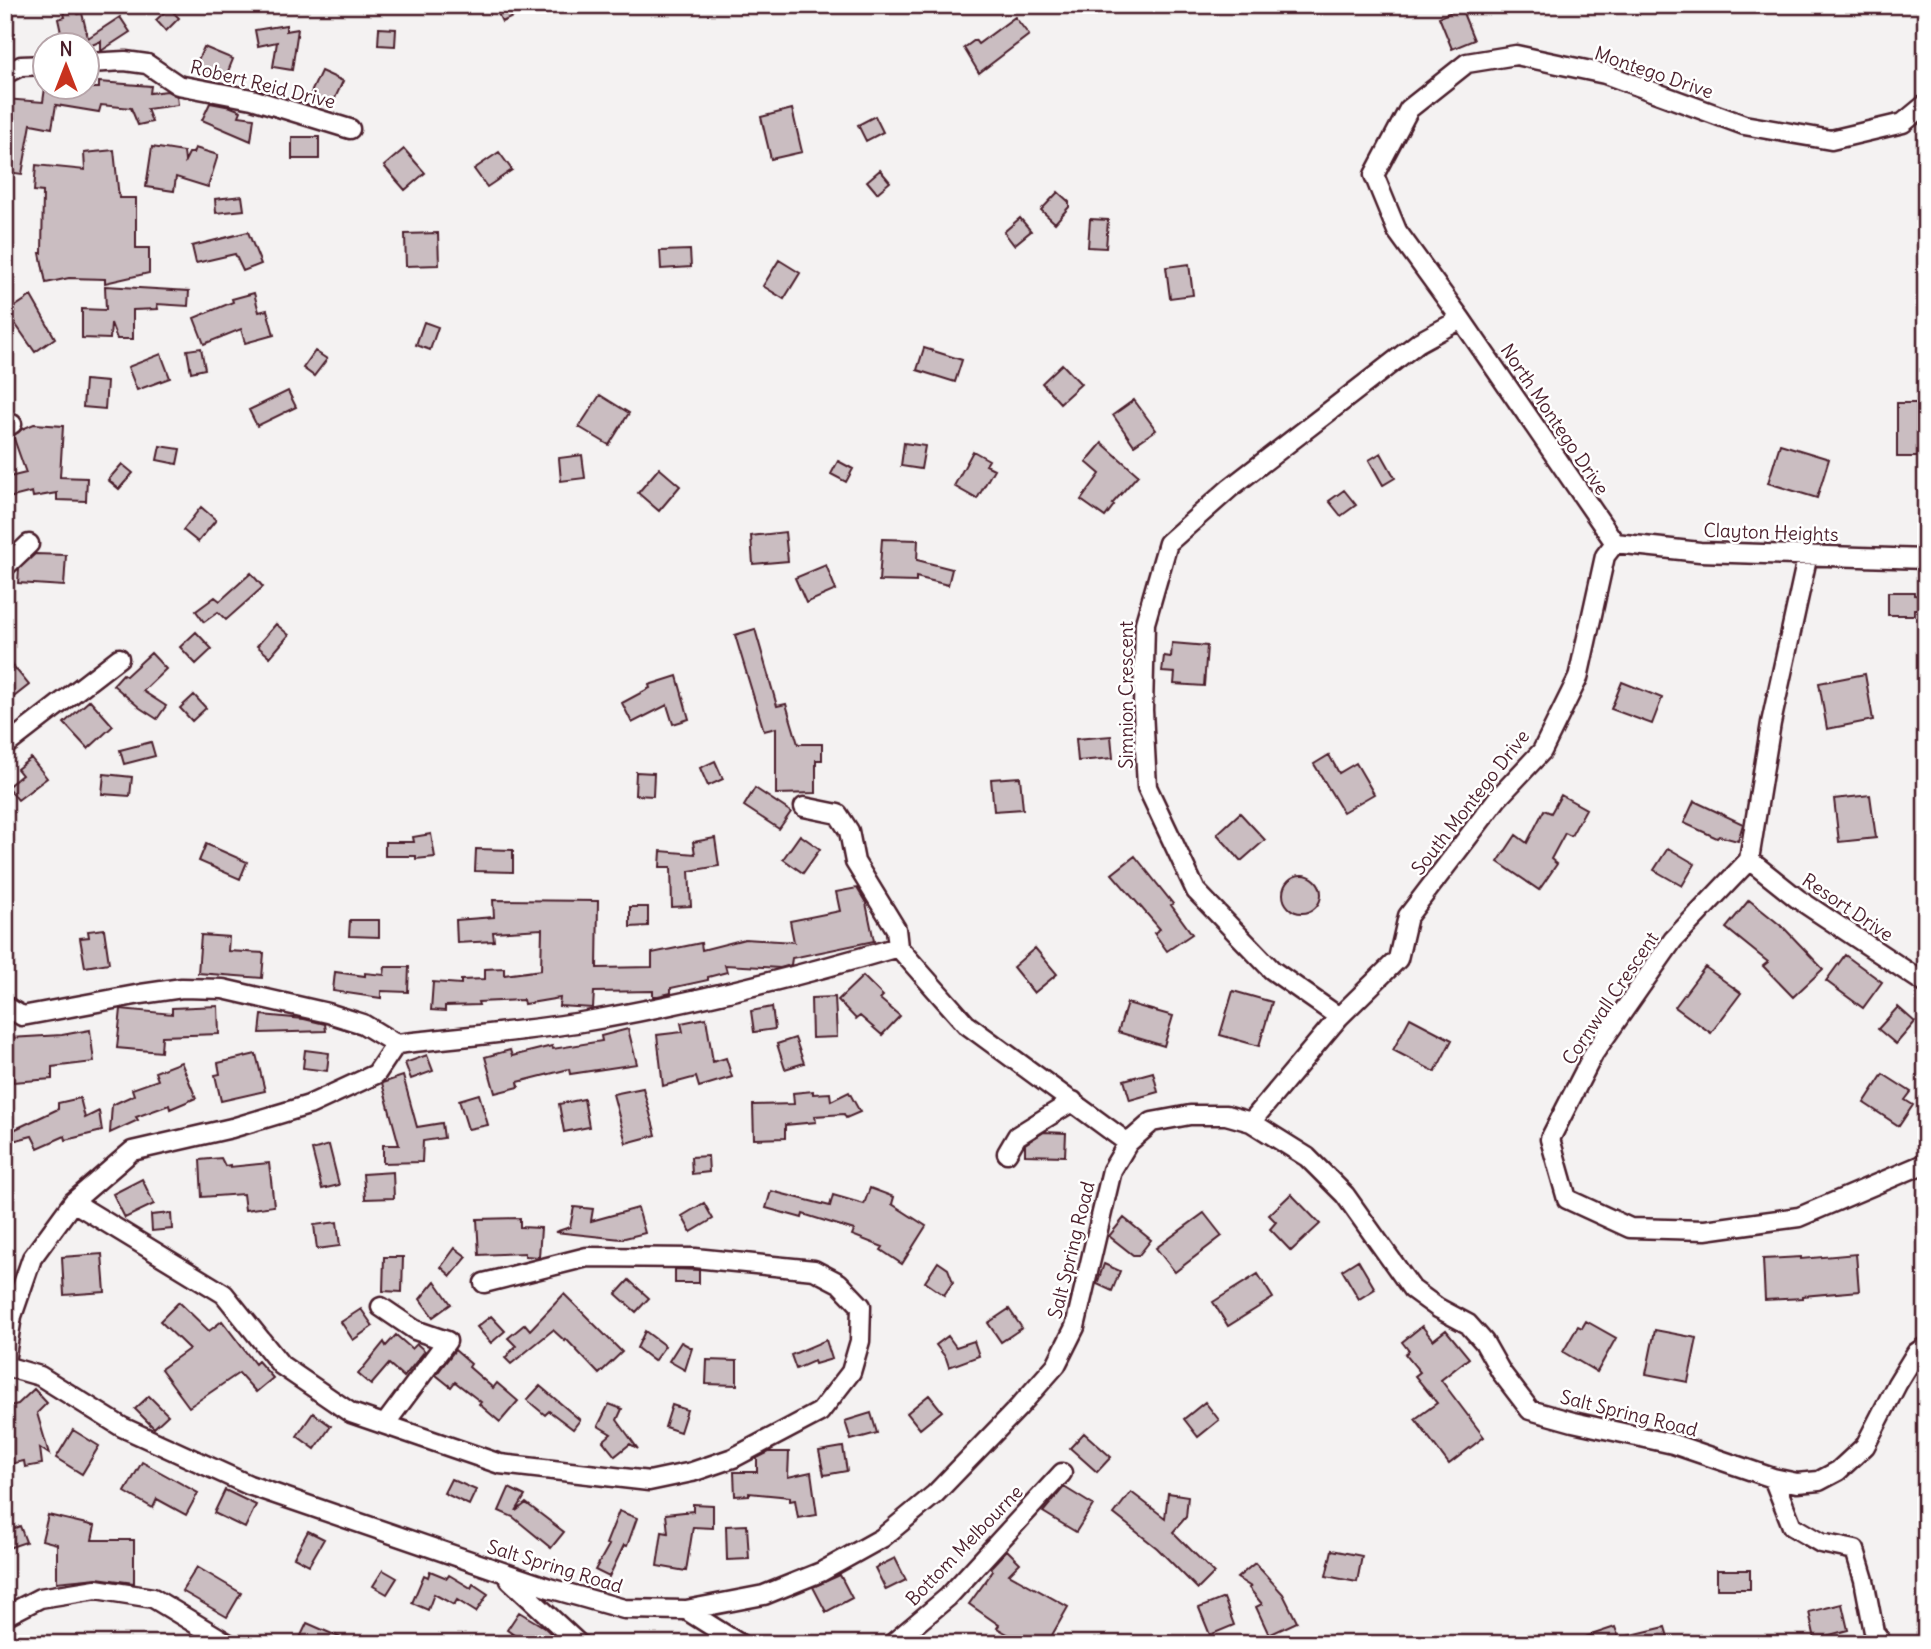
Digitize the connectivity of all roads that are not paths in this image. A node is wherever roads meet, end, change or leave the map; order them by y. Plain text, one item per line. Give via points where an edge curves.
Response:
1 (102, 62) edge
2 (32, 66) edge
3 (5, 74) edge
4 (1926, 104) edge
5 (350, 129) dead end
6 (1461, 319) junction
7 (1615, 543) junction
8 (29, 544) dead end
9 (1808, 554) junction
10 (1926, 559) edge
11 (5, 567) edge
12 (119, 658) dead end
13 (5, 746) edge
14 (804, 807) dead end
15 (1749, 860) junction
16 (898, 947) junction
17 (1926, 984) edge
18 (5, 1006) edge
19 (1339, 1017) junction
20 (396, 1044) junction
21 (1073, 1101) junction
22 (1251, 1122) junction
23 (1128, 1143) junction
24 (1007, 1153) dead end
25 (1926, 1163) edge
26 (73, 1202) junction
27 (484, 1283) dead end
28 (381, 1307) dead end
29 (1926, 1346) edge
30 (5, 1364) edge
31 (384, 1424) junction
32 (1062, 1473) dead end
33 (1773, 1478) junction
34 (505, 1575) junction
35 (686, 1610) junction
36 (5, 1616) edge
37 (229, 1644) edge
38 (579, 1644) edge
39 (740, 1644) edge
40 (892, 1644) edge
41 (1882, 1644) edge

1 - 5 street, Robert Reid Drive via 147,64 178,85 252,99
2 - 3 street
4 - 6 street, Montego Drive via 1903,123 1831,140 1744,125 1605,74 1516,55 1467,63 1409,109 1374,175 1397,231
6 - 7 street, North Montego Drive
6 - 19 street, Simnion Crescent via 1419,342 1230,488 1168,543 1145,623 1147,788 1196,891 1272,970
7 - 9 street, Clayton Heights via 1700,552
7 - 19 street, South Montego Drive via 1605,556 1578,678 1542,751 1497,799 1408,916 1398,958
8 - 11 street
9 - 10 street, Clayton Heights
9 - 15 street via 1771,723
12 - 13 street
14 - 16 street via 838,814 849,831 855,862 896,929
15 - 17 street, Resort Drive via 1798,899
15 - 25 street, Cornwall Crescent via 1673,940 1594,1053 1550,1139 1567,1199 1630,1228 1705,1230 1800,1217
16 - 20 street via 661,1007 574,1023
16 - 21 street via 965,1024
18 - 20 street via 22,1016 182,988 223,989 363,1024
19 - 22 street, South Montego Drive
20 - 26 street via 376,1073 309,1105 132,1151
21 - 23 street
21 - 24 street via 1017,1136
22 - 23 street, Salt Spring Road via 1226,1115 1190,1115 1152,1122
22 - 33 street, Salt Spring Road via 1307,1157 1345,1195 1412,1289 1468,1324 1530,1410 1674,1444
23 - 35 street, Salt Spring Road via 1112,1170 1075,1327 1056,1365 1018,1408 935,1494 882,1538 821,1572 764,1595
26 - 30 street via 32,1258 12,1315
26 - 31 street via 225,1294 281,1365 351,1413
27 - 31 street via 587,1257 695,1258 814,1270 839,1283 861,1306 860,1341 851,1372 820,1412 733,1458 649,1480 500,1464
28 - 31 street via 415,1330 447,1341
29 - 33 street, Salt Spring Road via 1916,1353 1897,1384 1865,1446 1838,1471 1819,1482
30 - 34 street, Salt Spring Road via 40,1376 122,1427 249,1485
32 - 40 street, Bottom Melbourne via 948,1597
33 - 41 street via 1792,1525 1821,1543 1855,1550 1874,1632
34 - 35 street, Salt Spring Road via 624,1609
34 - 38 street
35 - 39 street
36 - 37 street via 40,1598 96,1589 153,1598

